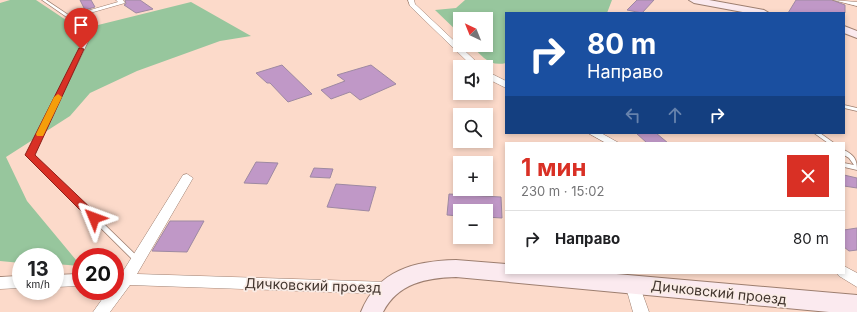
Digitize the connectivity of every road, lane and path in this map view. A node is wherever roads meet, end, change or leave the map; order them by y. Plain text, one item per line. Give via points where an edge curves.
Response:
1 (44, 0) edge
2 (118, 0) edge
3 (411, 0) edge
4 (694, 0) edge
5 (836, 0) edge
6 (857, 4) edge
7 (740, 11) edge
8 (752, 12) edge
9 (69, 17) junction
10 (470, 60) edge
11 (493, 78) edge
12 (505, 84) edge
13 (845, 106) edge
14 (857, 110) edge
15 (595, 134) edge
16 (818, 134) edge
17 (612, 142) edge
18 (830, 142) edge
19 (845, 153) edge
20 (845, 166) edge
21 (857, 167) edge
22 (188, 178) dead end
23 (137, 260) junction
24 (505, 273) edge
25 (845, 273) edge
26 (520, 274) edge
27 (124, 275) edge
28 (124, 279) edge
29 (857, 281) edge
30 (0, 282) edge
31 (12, 282) edge
32 (632, 284) junction
33 (388, 288) junction
34 (108, 300) edge
35 (857, 306) edge
36 (101, 312) edge
37 (372, 312) edge
38 (642, 312) edge

1 - 9 lane
2 - 9 street via 122,3
3 - 10 street via 412,5
4 - 7 street
5 - 6 street
7 - 8 street
9 - 23 lane via 95,22 30,155
11 - 12 street
13 - 14 lane
15 - 17 street
16 - 18 lane
19 - 21 lane
20 - 21 lane
22 - 23 street
23 - 27 street
24 - 33 street, Дичковский проезд via 425,270 404,277
25 - 29 street
26 - 32 street, Дичковский проезд
28 - 33 street, Дичковский проезд
30 - 31 street
32 - 35 street, Дичковский проезд
32 - 38 street
33 - 37 street
34 - 36 street

